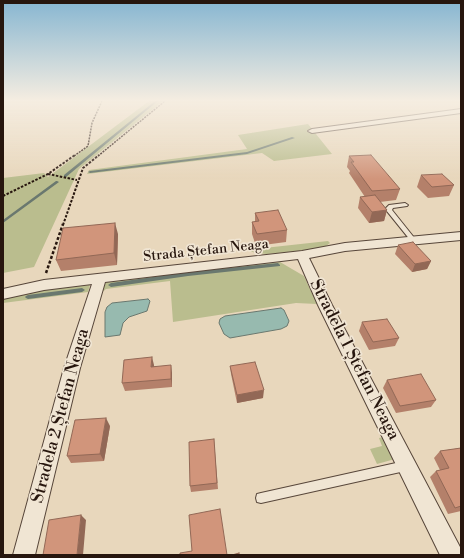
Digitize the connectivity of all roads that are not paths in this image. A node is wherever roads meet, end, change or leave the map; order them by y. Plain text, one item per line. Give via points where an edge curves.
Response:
1 (342, 127) edge
2 (312, 131) dead end
3 (406, 205) dead end
4 (461, 236) edge
5 (413, 240) junction
6 (302, 255) junction
7 (100, 278) junction
8 (3, 294) edge
9 (408, 466) junction
10 (261, 498) dead end
11 (24, 555) edge
12 (452, 555) edge

1 - 2 street
3 - 5 lane via 388,208
4 - 5 street, Strada Ștefan Neaga
5 - 6 street, Strada Ștefan Neaga via 345,247
6 - 7 street, Strada Ștefan Neaga
6 - 9 street, Stradela 1 Ștefan Neaga
7 - 8 street, Strada Ștefan Neaga
7 - 11 street, Stradela 2 Ștefan Neaga via 72,368
9 - 10 lane
9 - 12 street, Stradela 1 Ștefan Neaga

